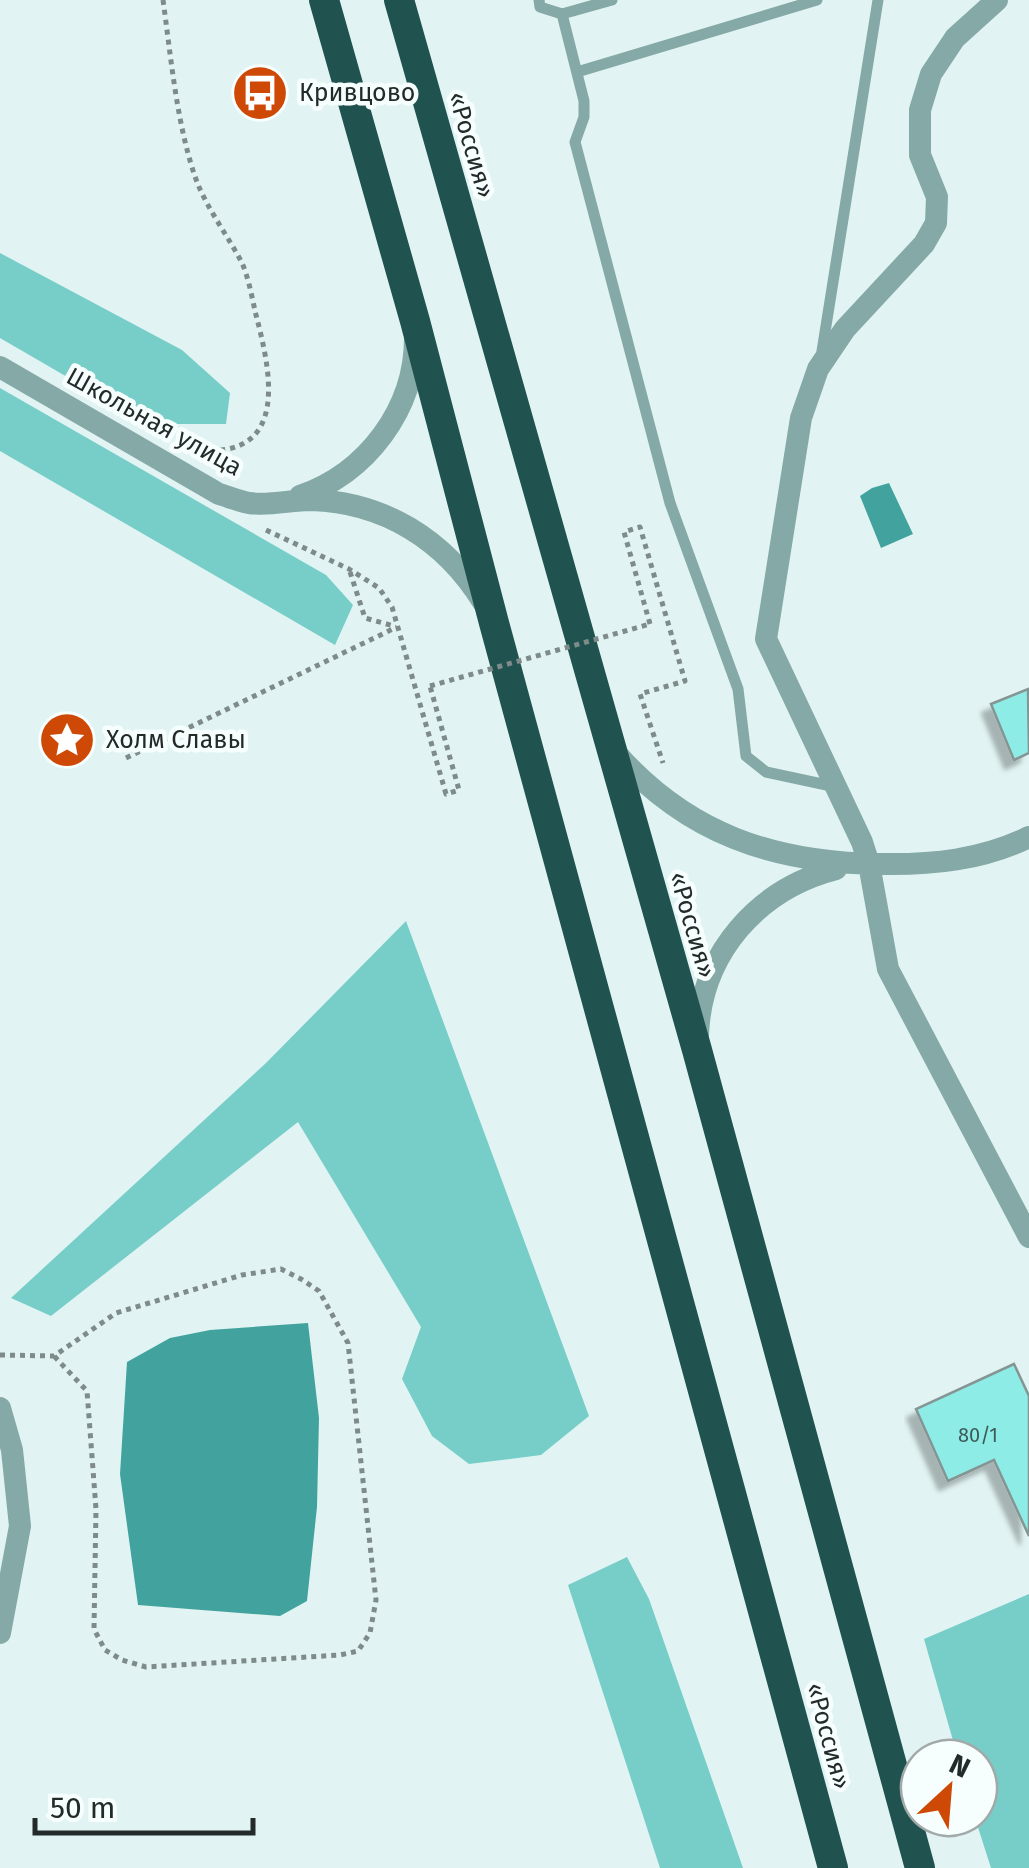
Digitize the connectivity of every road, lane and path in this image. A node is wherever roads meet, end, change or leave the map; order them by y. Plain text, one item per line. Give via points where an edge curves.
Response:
1 (163, 0) edge
2 (324, 0) edge
3 (398, 0) edge
4 (538, 0) edge
5 (611, 0) edge
6 (817, 0) edge
7 (878, 0) edge
8 (997, 0) edge
9 (562, 14) junction
10 (576, 72) junction
11 (415, 321) junction
12 (0, 366) edge
13 (818, 369) junction
14 (192, 450) dead end
15 (288, 500) junction
16 (349, 569) dead end
17 (392, 607) dead end
18 (494, 624) junction
19 (397, 627) junction
20 (608, 744) junction
21 (126, 758) dead end
22 (667, 772) dead end
23 (836, 787) junction
24 (1029, 837) edge
25 (869, 864) junction
26 (697, 1050) junction
27 (1029, 1237) edge
28 (0, 1354) edge
29 (54, 1356) junction
30 (0, 1408) edge
31 (0, 1634) edge
32 (833, 1868) edge
33 (920, 1868) edge

1 - 14 path via 198,182 244,267 271,388 266,418 255,434 212,452
2 - 11 highway, «Россия»
3 - 20 highway, «Россия»
4 - 9 lane
5 - 9 lane
6 - 10 lane
7 - 13 lane
8 - 13 street via 954,38 931,74 920,110 920,154 937,197 936,223
9 - 10 lane
10 - 23 lane via 584,118 575,142 670,502 738,689 746,756 766,772
11 - 15 street via 412,369 384,434 332,482
11 - 18 highway, «Россия»
12 - 15 street, Школьная улица via 219,494 252,503
13 - 23 street via 800,418 766,639
15 - 18 street, Школьная улица via 339,502 412,528 460,569
16 - 19 path via 365,618
17 - 19 path
18 - 32 highway, «Россия»
19 - 21 path
19 - 22 path, bridge via 446,794 459,790 430,686 650,624 624,532 640,527 685,681 640,694
20 - 25 street via 673,806 724,835 810,861
20 - 26 highway, «Россия»
23 - 25 street
24 - 25 street via 932,865
25 - 26 street via 814,874 744,921 704,994
25 - 27 street via 888,969
26 - 33 highway, «Россия»
28 - 29 path
29 - 29 path via 116,1313 242,1274 281,1270 319,1291 348,1343 374,1580 370,1633 358,1651 146,1666 105,1650 94,1629 96,1509 87,1391
30 - 31 street via 20,1526

